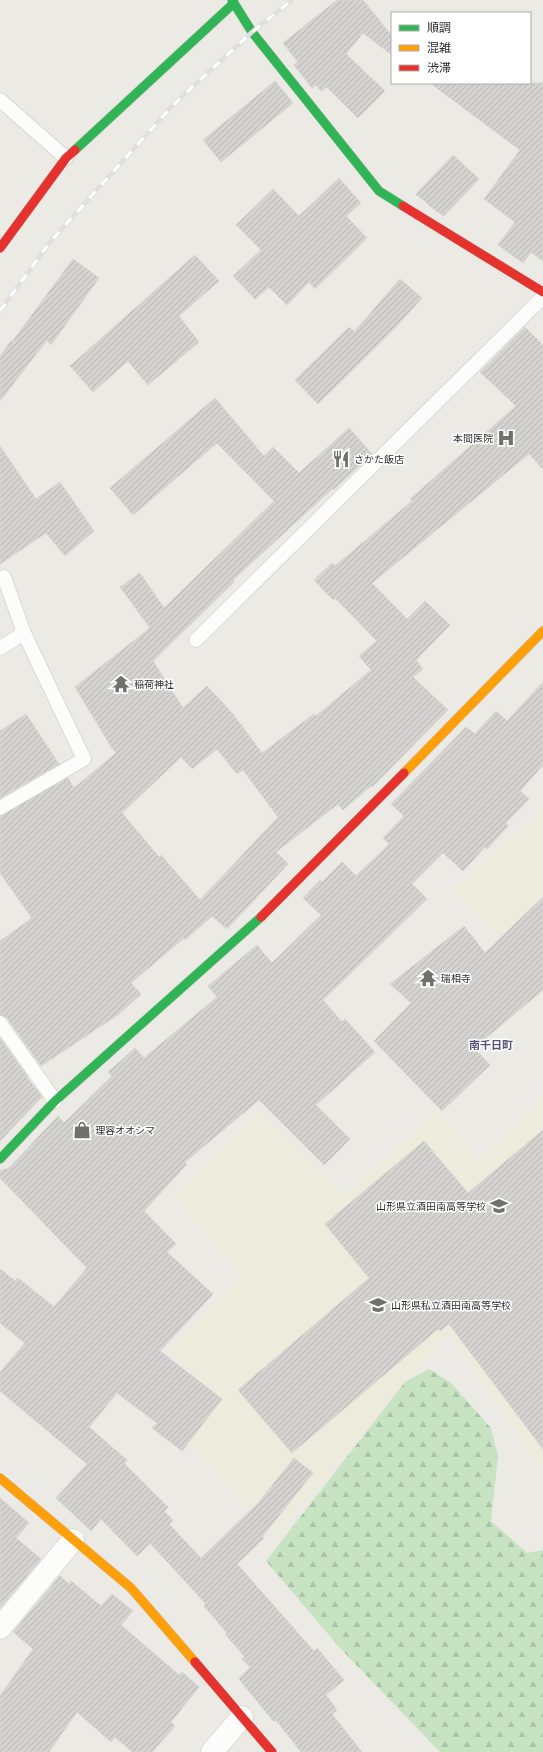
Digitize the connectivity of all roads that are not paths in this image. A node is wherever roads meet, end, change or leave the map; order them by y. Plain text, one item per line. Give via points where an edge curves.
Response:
1 (233, 2) edge
2 (0, 100) edge
3 (66, 158) junction
4 (0, 248) edge
5 (543, 292) edge
6 (543, 297) edge
7 (4, 578) dead end
8 (543, 631) edge
9 (24, 633) junction
10 (196, 640) dead end
11 (0, 648) edge
12 (0, 808) edge
13 (0, 1023) edge
14 (55, 1101) junction
15 (0, 1160) edge
16 (0, 1478) edge
17 (74, 1540) junction
18 (0, 1628) edge
19 (242, 1717) junction
20 (212, 1752) edge
21 (272, 1752) edge

1 - 3 street
1 - 5 street via 252,32 379,192
2 - 3 lane
3 - 4 street
6 - 10 lane
7 - 9 lane
8 - 14 street via 272,907
9 - 11 lane
9 - 12 lane via 84,759
13 - 14 lane
14 - 15 street
16 - 17 street
17 - 18 street
17 - 19 street via 130,1588
19 - 20 street
19 - 21 street

